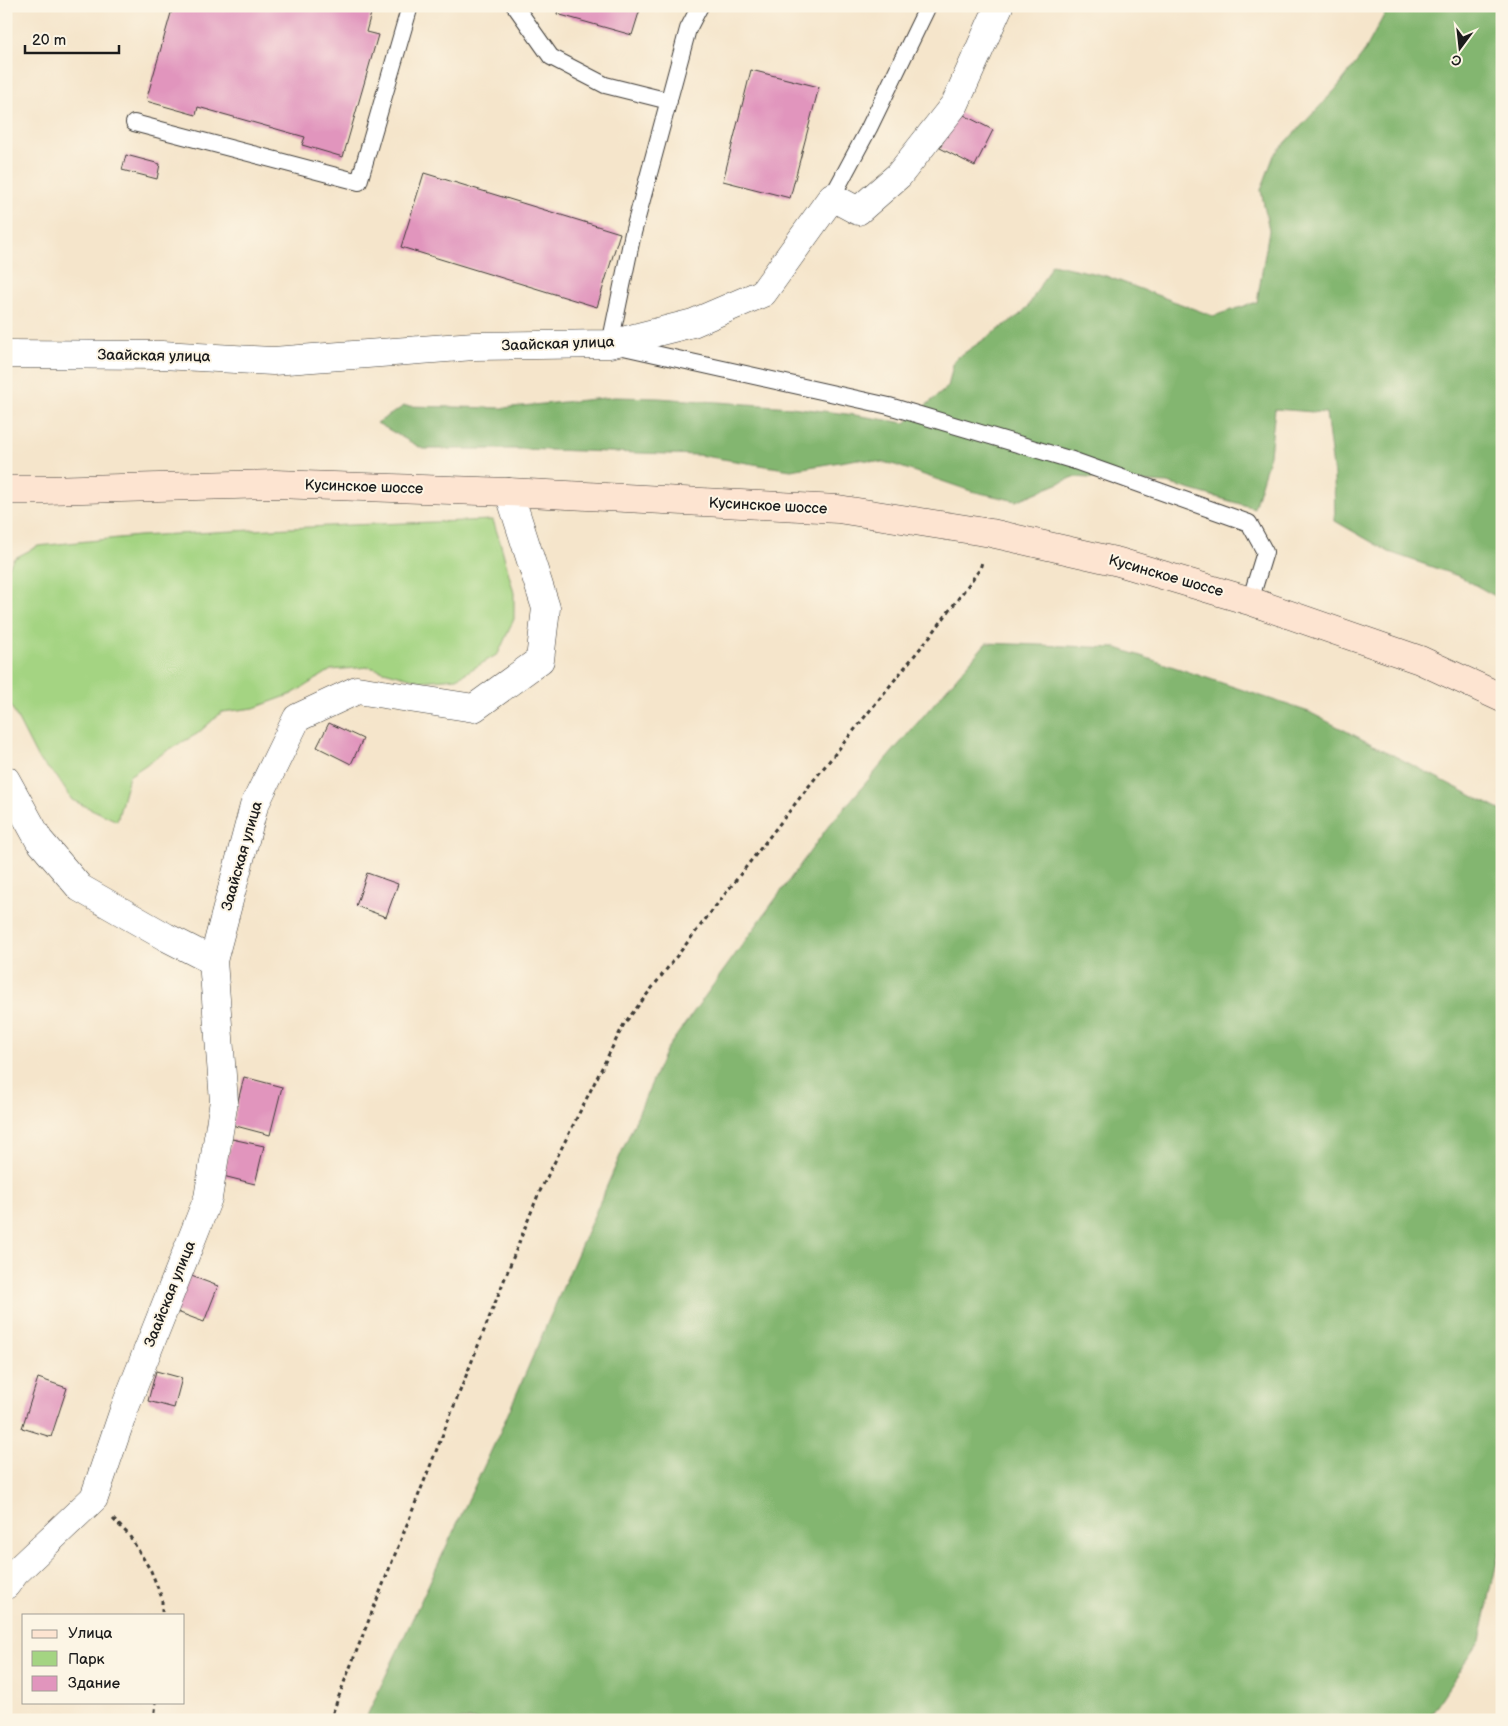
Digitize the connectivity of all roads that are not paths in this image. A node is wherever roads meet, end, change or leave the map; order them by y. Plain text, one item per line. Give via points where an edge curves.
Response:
1 (410, 6) edge
2 (515, 6) edge
3 (700, 6) edge
4 (928, 6) edge
5 (999, 6) edge
6 (669, 101) junction
7 (134, 123) dead end
8 (832, 197) junction
9 (610, 344) junction
10 (6, 354) edge
11 (6, 490) edge
12 (509, 492) junction
13 (1250, 601) junction
14 (1502, 698) edge
15 (6, 780) edge
16 (212, 961) junction
17 (6, 1585) edge

1 - 7 lane via 359,182
2 - 6 lane via 551,57 606,85
3 - 6 lane via 688,29
4 - 8 lane
5 - 8 street via 954,104 899,175 858,211
6 - 9 lane via 633,233
8 - 9 street, Заайская улица via 763,293 693,323
9 - 10 street, Заайская улица via 474,346 273,361 162,355
9 - 13 lane via 889,406 1072,460 1249,523 1265,552
11 - 12 main road, Кусинское шоссе via 275,484
12 - 13 main road, Кусинское шоссе via 838,509 991,532 1119,562
12 - 16 street, Заайская улица via 546,608 540,660 474,708 357,690 297,718 254,806
13 - 14 main road, Кусинское шоссе via 1420,660
15 - 16 street via 39,840 80,888
16 - 17 street, Заайская улица via 224,1101 208,1198 124,1410 94,1498

